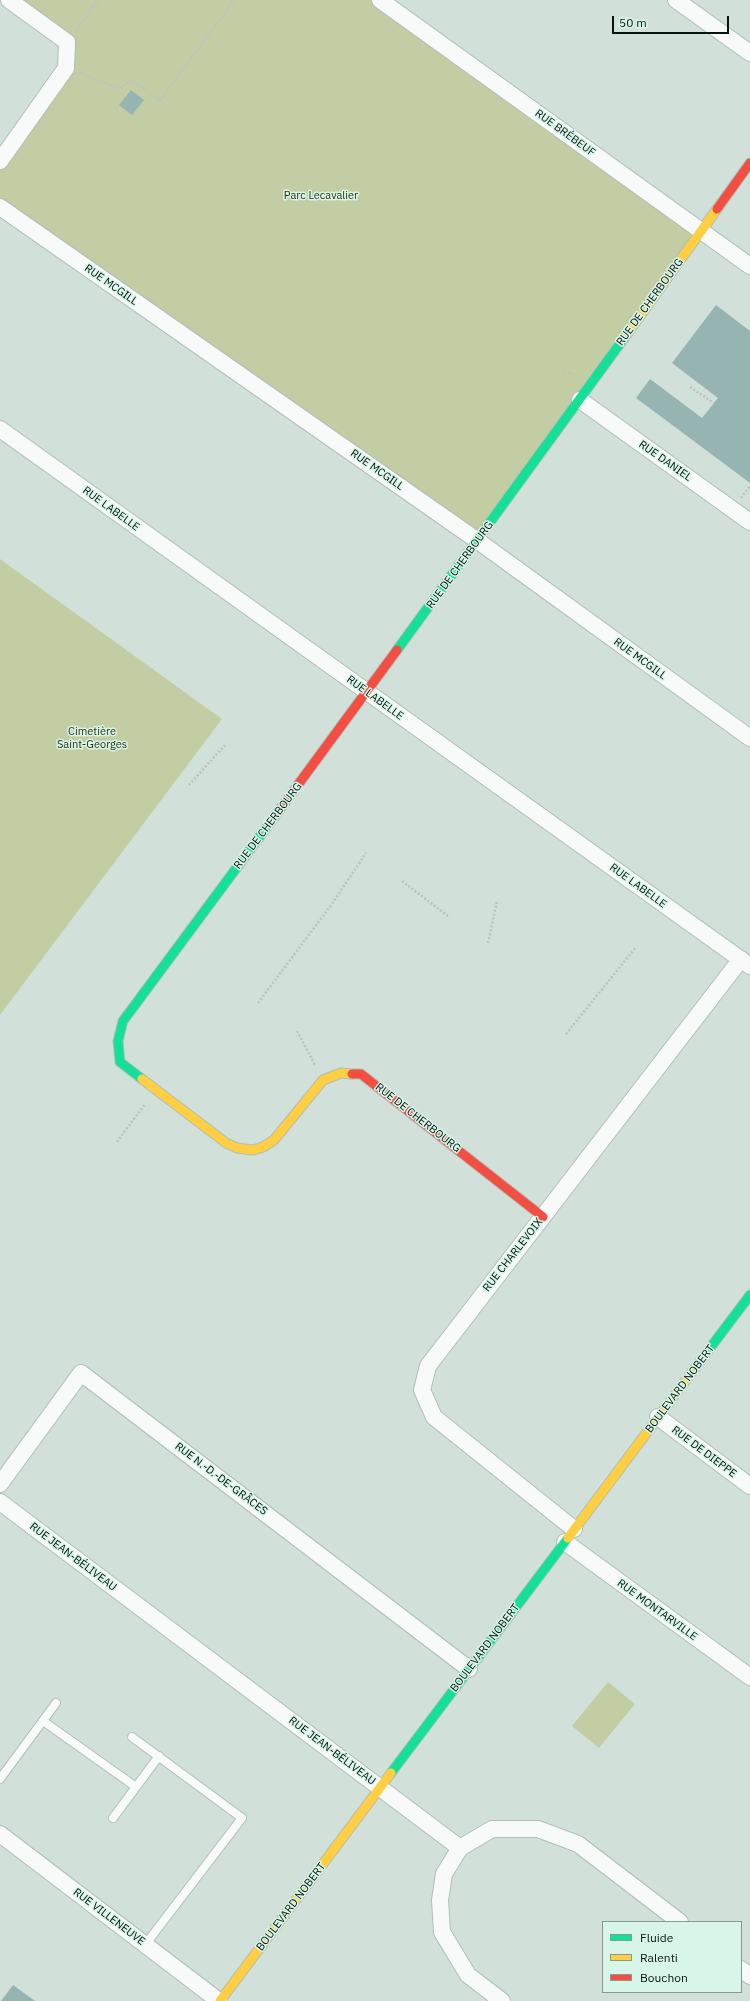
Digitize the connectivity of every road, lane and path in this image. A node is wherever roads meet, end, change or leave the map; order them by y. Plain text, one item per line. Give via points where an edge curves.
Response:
1 (9, 0) edge
2 (98, 0) edge
3 (234, 0) edge
4 (380, 0) edge
5 (676, 0) edge
6 (67, 42) junction
7 (750, 53) edge
8 (66, 68) junction
9 (0, 161) edge
10 (750, 164) edge
11 (0, 207) edge
12 (701, 231) junction
13 (750, 266) edge
14 (690, 387) dead end
15 (580, 400) junction
16 (714, 403) dead end
17 (0, 429) edge
18 (750, 522) edge
19 (478, 541) junction
20 (367, 692) junction
21 (750, 738) edge
22 (225, 745) dead end
23 (189, 785) dead end
24 (366, 853) dead end
25 (402, 881) dead end
26 (497, 901) dead end
27 (448, 916) dead end
28 (488, 943) dead end
29 (636, 947) dead end
30 (746, 962) edge
31 (258, 1003) dead end
32 (297, 1031) dead end
33 (566, 1034) dead end
34 (323, 1080) junction
35 (156, 1090) junction
36 (117, 1142) dead end
37 (543, 1217) junction
38 (750, 1295) edge
39 (658, 1417) junction
40 (0, 1484) edge
41 (750, 1486) edge
42 (0, 1502) edge
43 (574, 1529) junction
44 (565, 1542) junction
45 (469, 1669) junction
46 (750, 1677) edge
47 (56, 1703) dead end
48 (43, 1721) junction
49 (132, 1737) dead end
50 (159, 1756) junction
51 (0, 1779) edge
52 (136, 1787) junction
53 (380, 1787) junction
54 (113, 1818) dead end
55 (0, 1834) edge
56 (460, 1848) junction
57 (679, 1921) edge
58 (145, 1944) junction
59 (742, 1970) edge
60 (750, 1976) edge
61 (220, 2001) edge
62 (502, 2001) edge

1 - 6 street
2 - 6 path
3 - 8 path via 160,100 131,80 120,89
4 - 12 street, RUE BRÉBEUF
5 - 7 street
6 - 8 street
8 - 9 street
10 - 12 street, RUE DE CHERBOURG
11 - 19 street, RUE MCGILL
12 - 13 street, RUE BRÉBEUF
12 - 15 street, RUE DE CHERBOURG
14 - 16 path
15 - 18 street, RUE DANIEL
15 - 19 street, RUE DE CHERBOURG
17 - 20 street, RUE LABELLE
19 - 20 street, RUE DE CHERBOURG
19 - 21 street, RUE MCGILL
20 - 30 street, RUE LABELLE
20 - 35 street, RUE DE CHERBOURG via 123,1021 118,1041 120,1062
22 - 23 path
24 - 31 path via 332,904
25 - 27 path
26 - 28 path
29 - 33 path
30 - 37 street, RUE CHARLEVOIX
32 - 34 path
34 - 35 street, RUE DE CHERBOURG via 274,1140 263,1148 253,1150 237,1148 226,1143
34 - 37 street, RUE DE CHERBOURG via 341,1073 361,1074
35 - 36 path
37 - 43 street, RUE CHARLEVOIX via 428,1366 422,1390 434,1417
38 - 39 street, BOULEVARD NOBERT
39 - 41 street, RUE DE DIEPPE
39 - 43 street, BOULEVARD NOBERT
40 - 45 street, RUE N.-D.-DE-GRÂCES via 81,1373
42 - 53 street, RUE JEAN-BÉLIVEAU
43 - 44 street, BOULEVARD NOBERT
44 - 45 street, BOULEVARD NOBERT
44 - 46 street, RUE MONTARVILLE
45 - 53 street, BOULEVARD NOBERT
47 - 48 lane
48 - 51 lane
48 - 52 lane
49 - 50 lane
50 - 52 lane
50 - 58 lane via 242,1818
52 - 54 lane
53 - 56 street, RUE JEAN-BÉLIVEAU
53 - 61 street, BOULEVARD NOBERT
55 - 58 street, RUE VILLENEUVE
56 - 57 street via 492,1829 538,1829 578,1844
56 - 62 street via 444,1874 440,1900 442,1932 468,1975
58 - 61 street, RUE VILLENEUVE
59 - 60 street

